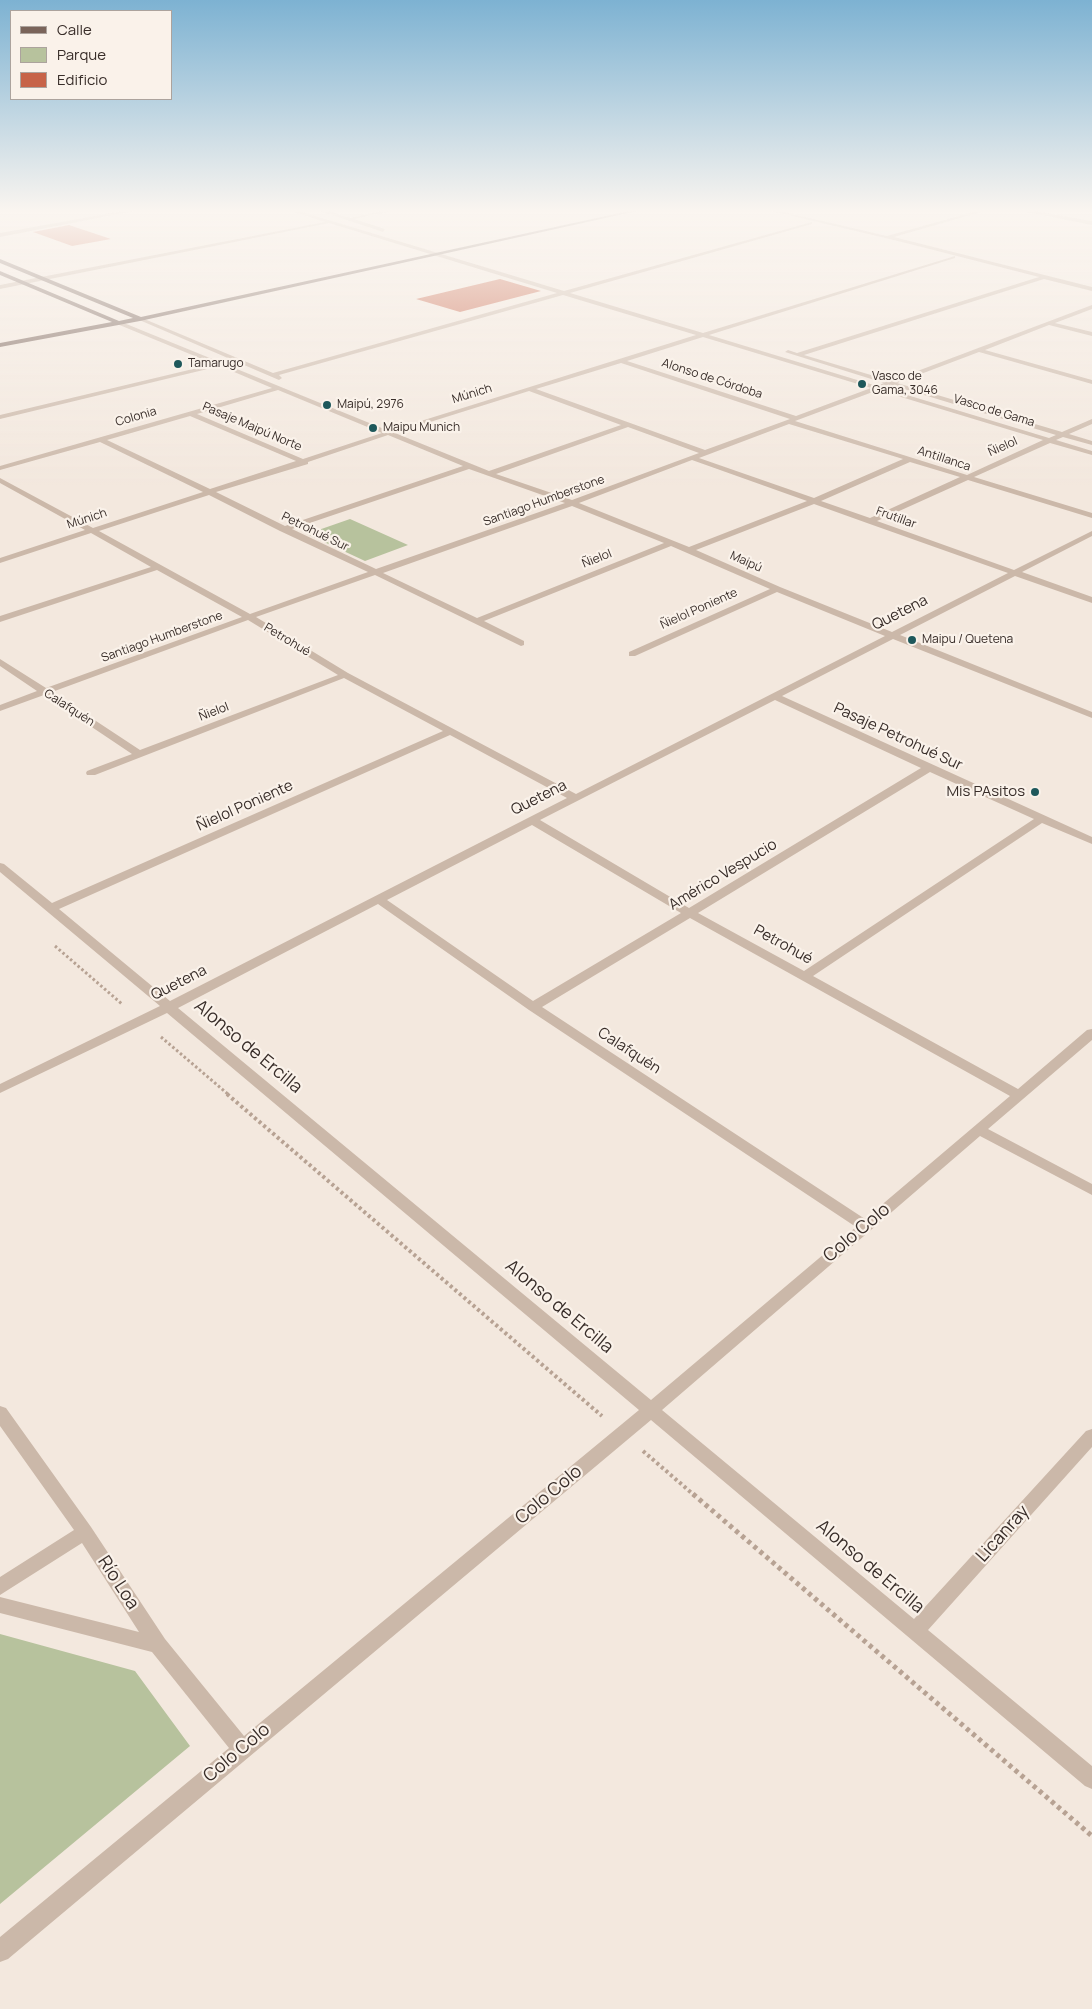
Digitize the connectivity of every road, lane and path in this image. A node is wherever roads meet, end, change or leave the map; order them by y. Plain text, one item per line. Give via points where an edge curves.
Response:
1 (71, 303) edge
2 (101, 303) edge
3 (216, 303) edge
4 (529, 303) edge
5 (596, 303) edge
6 (804, 303) edge
7 (960, 303) edge
8 (1092, 307) edge
9 (140, 319) junction
10 (119, 323) junction
11 (1047, 323) junction
12 (706, 327) dead end
13 (715, 330) junction
14 (700, 334) junction
15 (1092, 334) edge
16 (733, 336) dead end
17 (0, 345) edge
18 (778, 349) dead end
19 (980, 350) junction
20 (796, 354) junction
21 (619, 360) junction
22 (218, 365) junction
23 (273, 375) junction
24 (282, 379) dead end
25 (893, 382) junction
26 (1092, 382) edge
27 (279, 388) junction
28 (300, 388) dead end
29 (877, 388) junction
30 (530, 389) junction
31 (190, 413) junction
32 (0, 416) edge
33 (798, 419) junction
34 (1092, 421) edge
35 (790, 422) junction
36 (627, 424) junction
37 (388, 433) junction
38 (1063, 434) junction
39 (100, 439) junction
40 (1051, 440) junction
41 (1092, 443) edge
42 (706, 453) junction
43 (1092, 453) edge
44 (693, 458) junction
45 (910, 459) junction
46 (305, 462) junction
47 (470, 466) junction
48 (0, 468) edge
49 (489, 474) junction
50 (966, 478) junction
51 (0, 480) edge
52 (208, 492) junction
53 (814, 501) junction
54 (572, 503) junction
55 (1092, 516) edge
56 (870, 521) junction
57 (283, 529) junction
58 (92, 531) junction
59 (1092, 533) edge
60 (670, 543) junction
61 (688, 550) junction
62 (0, 561) edge
63 (158, 567) junction
64 (1015, 572) junction
65 (375, 573) junction
66 (777, 589) junction
67 (1092, 600) edge
68 (249, 617) junction
69 (0, 619) edge
70 (477, 621) junction
71 (892, 635) junction
72 (522, 643) dead end
73 (632, 654) dead end
74 (0, 662) edge
75 (345, 675) junction
76 (44, 692) junction
77 (774, 696) junction
78 (0, 708) edge
79 (1092, 715) edge
80 (451, 731) junction
81 (139, 754) junction
82 (929, 768) junction
83 (91, 773) dead end
84 (575, 798) junction
85 (1041, 819) junction
86 (532, 820) junction
87 (1092, 841) edge
88 (0, 866) edge
89 (378, 899) junction
90 (51, 908) junction
91 (690, 913) junction
92 (52, 944) dead end
93 (804, 976) junction
94 (169, 1007) junction
95 (533, 1008) junction
96 (142, 1020) junction
97 (1092, 1033) edge
98 (0, 1089) edge
99 (1019, 1096) junction
100 (979, 1130) junction
101 (1092, 1190) edge
102 (865, 1226) junction
103 (651, 1410) junction
104 (0, 1413) edge
105 (623, 1433) junction
106 (1092, 1436) edge
107 (85, 1532) junction
108 (0, 1586) edge
109 (0, 1605) edge
110 (915, 1631) junction
111 (158, 1645) junction
112 (242, 1749) junction
113 (1092, 1779) edge
114 (1092, 1836) edge
115 (0, 1951) edge

1 - 10 main road
2 - 9 main road
3 - 9 main road
4 - 23 street
5 - 14 street, Vasco de Gama
6 - 13 street, Múnich
7 - 20 street
8 - 11 street, Santiago Humberstone
9 - 10 main road
9 - 23 street
10 - 17 main road
10 - 22 street
11 - 15 street
11 - 19 street, Santiago Humberstone
12 - 13 street
13 - 14 street, Múnich
13 - 16 street
14 - 21 street, Múnich
14 - 29 street, Vasco de Gama
18 - 20 street, Vasco de Gama
19 - 25 street, Santiago Humberstone
19 - 26 street
20 - 25 street, Vasco de Gama
21 - 30 street, Múnich
21 - 33 street, Alonso de Córdoba
22 - 27 street
22 - 32 street
23 - 24 street
25 - 29 street, Santiago Humberstone
25 - 38 street, Vasco de Gama
27 - 31 street, Colonia
27 - 37 street
28 - 37 street
29 - 33 street, Santiago Humberstone
29 - 40 street, Vasco de Gama
30 - 36 street
30 - 37 street, Múnich
31 - 39 street, Colonia
31 - 46 street, Pasaje Maipú Norte
33 - 35 street, Santiago Humberstone
34 - 38 street, Ñielol
35 - 42 street, Santiago Humberstone
35 - 45 street, Antillanca
36 - 42 street
36 - 49 street
37 - 46 street, Múnich
37 - 47 street, Maipú
38 - 40 street, Ñielol
38 - 41 street, Vasco de Gama
39 - 48 street, Colonia
39 - 52 street, Petrohué Sur
40 - 43 street, Vasco de Gama
40 - 50 street, Ñielol
42 - 44 street, Santiago Humberstone
44 - 53 street, Frutillar
44 - 54 street, Santiago Humberstone
45 - 50 street, Antillanca
45 - 53 street
46 - 52 street, Múnich
47 - 49 street, Maipú
47 - 57 street
49 - 54 street, Maipú
50 - 55 street, Antillanca
50 - 56 street, Ñielol
51 - 58 street, Petrohué
52 - 57 street, Petrohué Sur
52 - 58 street, Múnich
53 - 56 street, Frutillar
53 - 61 street
54 - 60 street, Maipú
54 - 65 street, Santiago Humberstone
56 - 64 street, Frutillar
57 - 65 street, Petrohué Sur
58 - 62 street, Múnich
58 - 63 street, Petrohué
59 - 64 street, Quetena
60 - 61 street, Maipú
60 - 70 street, Ñielol
61 - 66 street, Maipú
63 - 68 street, Petrohué
63 - 69 street
64 - 67 street, Frutillar
64 - 71 street, Quetena
65 - 68 street, Santiago Humberstone
65 - 70 street, Petrohué Sur
66 - 71 street, Maipú
66 - 73 street, Ñielol Poniente
68 - 75 street, Petrohué
68 - 76 street, Santiago Humberstone
70 - 72 street, Petrohué Sur
71 - 77 street, Quetena
71 - 79 street, Maipú
74 - 76 street, Calafquén
75 - 80 street, Petrohué
75 - 81 street, Ñielol
76 - 78 street, Santiago Humberstone
76 - 81 street, Calafquén
77 - 82 street, Pasaje Petrohué Sur
77 - 84 street, Quetena
80 - 84 street, Petrohué
80 - 90 street, Ñielol Poniente
81 - 83 street, Ñielol
82 - 85 street, Pasaje Petrohué Sur
82 - 91 street, Américo Vespucio
84 - 86 street, Quetena
85 - 87 street, Pasaje Petrohué Sur
85 - 93 street
86 - 89 street, Quetena
86 - 91 street, Petrohué
88 - 90 street, Alonso de Ercilla
89 - 94 street, Quetena
89 - 95 street, Calafquén
90 - 94 street, Alonso de Ercilla
91 - 93 street, Petrohué
91 - 95 street, Américo Vespucio
92 - 96 path
93 - 99 street, Petrohué
94 - 96 street, Quetena
94 - 103 street, Alonso de Ercilla
95 - 102 street, Calafquén
96 - 98 street, Quetena
96 - 105 path
97 - 99 street, Colo Colo
99 - 100 street, Colo Colo
100 - 101 street
100 - 102 street, Colo Colo
102 - 103 street, Colo Colo
103 - 105 street, Colo Colo
103 - 110 street, Alonso de Ercilla
104 - 107 street, Río Loa
105 - 112 street, Colo Colo
105 - 114 path
106 - 110 street, Licanray
107 - 108 street
107 - 111 street, Río Loa
109 - 111 street
110 - 113 street, Alonso de Ercilla
111 - 112 street, Río Loa
112 - 115 street, Colo Colo

